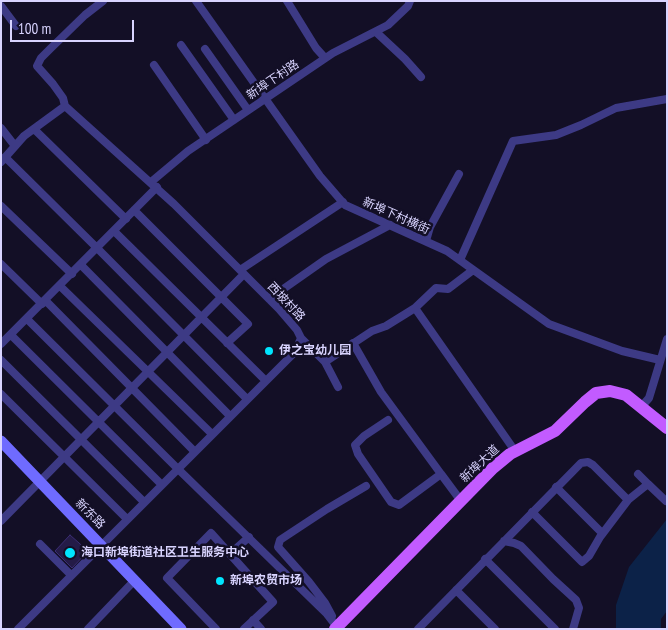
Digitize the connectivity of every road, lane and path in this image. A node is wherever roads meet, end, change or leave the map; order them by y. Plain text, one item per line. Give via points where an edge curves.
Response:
1 (103, 1) edge
2 (196, 1) edge
3 (287, 1) edge
4 (410, 1) edge
5 (1, 6) edge
6 (16, 26) dead end
7 (376, 32) junction
8 (181, 45) dead end
9 (205, 49) dead end
10 (325, 58) junction
11 (154, 65) dead end
12 (421, 78) dead end
13 (265, 99) junction
14 (667, 99) edge
15 (65, 106) junction
16 (248, 110) junction
17 (234, 120) junction
18 (1, 128) edge
19 (34, 128) junction
20 (206, 140) junction
21 (15, 146) junction
22 (3, 160) edge
23 (459, 174) dead end
24 (154, 184) junction
25 (343, 202) junction
26 (1, 206) edge
27 (134, 210) junction
28 (126, 219) junction
29 (390, 225) junction
30 (114, 232) junction
31 (426, 242) junction
32 (98, 248) junction
33 (460, 260) junction
34 (1, 264) edge
35 (81, 265) junction
36 (473, 270) junction
37 (242, 272) junction
38 (72, 274) junction
39 (60, 286) junction
40 (222, 297) junction
41 (269, 299) junction
42 (44, 302) junction
43 (415, 308) junction
44 (202, 318) junction
45 (28, 319) junction
46 (11, 335) junction
47 (184, 336) junction
48 (301, 338) junction
49 (667, 339) edge
50 (227, 343) junction
51 (352, 343) junction
52 (1, 344) edge
53 (167, 352) junction
54 (1, 360) edge
55 (660, 360) junction
56 (325, 362) junction
57 (148, 372) junction
58 (266, 381) junction
59 (338, 387) dead end
60 (132, 388) junction
61 (1, 394) edge
62 (248, 400) junction
63 (115, 406) junction
64 (642, 406) junction
65 (230, 416) junction
66 (388, 420) dead end
67 (99, 422) junction
68 (667, 428) edge
69 (212, 434) junction
70 (82, 440) junction
71 (1, 441) edge
72 (515, 451) junction
73 (195, 452) junction
74 (65, 457) junction
75 (178, 469) junction
76 (441, 474) junction
77 (638, 474) dead end
78 (41, 481) junction
79 (648, 484) junction
80 (162, 485) junction
81 (366, 486) dead end
82 (556, 487) junction
83 (628, 500) junction
84 (461, 501) junction
85 (666, 501) edge
86 (144, 502) junction
87 (532, 512) junction
88 (127, 519) junction
89 (1, 522) edge
90 (602, 533) junction
91 (249, 537) junction
92 (504, 541) junction
93 (40, 544) dead end
94 (102, 544) junction
95 (230, 554) junction
96 (485, 559) junction
97 (71, 575) junction
98 (134, 581) junction
99 (456, 590) junction
100 (253, 620) junction
101 (336, 628) edge
102 (18, 629) edge
103 (88, 629) edge
104 (181, 629) edge
105 (216, 629) edge
106 (244, 629) edge
107 (261, 629) edge
108 (418, 629) edge
109 (495, 629) edge
110 (555, 629) edge
111 (573, 629) edge

1 - 15 street via 50,49 37,66 63,98
2 - 13 street, 新埠下村横街
3 - 10 street
4 - 7 street, 新埠下村路 via 388,25
5 - 6 street
7 - 10 street, 新埠下村路
7 - 12 street
8 - 17 street
9 - 16 street
10 - 13 street, 新埠下村路
11 - 20 street
13 - 16 street, 新埠下村路
13 - 25 street, 新埠下村横街 via 320,176
14 - 33 street via 616,108 556,135 513,140
15 - 19 street
15 - 24 street, 西坡村路
16 - 17 street, 新埠下村路
17 - 20 street, 新埠下村路
18 - 21 street
19 - 21 street
19 - 28 street
20 - 24 street, 新埠下村路 via 167,167
21 - 22 street
22 - 32 street
23 - 31 street via 430,227
24 - 27 street, 新埠下村路
24 - 37 street, 西坡村路
25 - 29 street, 新埠下村横街
25 - 37 street
26 - 38 street
27 - 28 street, 新埠下村路
27 - 40 street
28 - 30 street, 新埠下村路
29 - 31 street, 新埠下村横街
29 - 41 street via 326,259
30 - 32 street, 新埠下村路
30 - 44 street
31 - 33 street, 新埠下村横街
32 - 35 street, 新埠下村路
32 - 47 street
33 - 36 street, 新埠下村横街
34 - 42 street
35 - 38 street, 新埠下村路
35 - 53 street
36 - 43 street via 448,289 436,288
36 - 55 street, 新埠下村横街 via 549,324 622,351
37 - 40 street
37 - 41 street, 西坡村路
38 - 39 street, 新埠下村路
39 - 42 street, 新埠下村路
39 - 57 street
40 - 44 street
40 - 50 street via 248,324
41 - 48 street, 西坡村路
42 - 45 street, 新埠下村路
42 - 60 street
43 - 51 street
43 - 72 street
44 - 47 street
44 - 50 street
45 - 46 street, 新埠下村路
45 - 63 street
46 - 52 street, 新埠下村路
46 - 67 street
47 - 53 street
47 - 62 street
48 - 56 street
48 - 58 street, 西坡村路 via 295,352
49 - 55 street
50 - 58 street
51 - 56 street
51 - 76 street via 381,392
53 - 57 street
53 - 65 street
54 - 70 street
55 - 64 street via 649,398
56 - 59 street
57 - 60 street
57 - 69 street
58 - 62 street, 西坡村路
60 - 63 street
60 - 73 street
61 - 74 street
62 - 65 street, 西坡村路
63 - 67 street
63 - 75 street
64 - 68 main road, 新埠大道
64 - 72 main road, 新埠大道 via 621,393 596,393 555,431
65 - 69 street, 西坡村路
66 - 76 street via 355,445 391,502 399,505
67 - 70 street
67 - 80 street
69 - 73 street, 西坡村路
70 - 74 street
70 - 86 street
71 - 78 street, 新东路
72 - 84 main road, 新埠大道
73 - 75 street, 西坡村路
74 - 78 street
74 - 88 street
75 - 80 street, 西坡村路
75 - 91 street
76 - 84 street
77 - 79 street
78 - 89 street
78 - 94 street, 新东路
79 - 83 street
79 - 85 street
80 - 86 street, 西坡村路
81 - 101 street via 280,540 278,547 315,589
82 - 83 street via 577,465 588,462
82 - 87 street
82 - 90 street
83 - 90 street
84 - 101 main road, 新埠大道
86 - 88 street, 西坡村路
87 - 90 street via 582,562
87 - 92 street
88 - 94 street, 西坡村路
91 - 95 street
91 - 101 street via 327,614
92 - 96 street
92 - 111 street via 521,546 576,600 579,608
93 - 97 street
94 - 97 street, 西坡村路
94 - 98 street, 新东路
95 - 100 street via 273,602
95 - 105 street via 211,533 167,578
96 - 99 street
96 - 110 street
97 - 102 street, 西坡村路
98 - 103 street
98 - 104 street, 新东路
99 - 108 street
99 - 109 street
100 - 106 street
100 - 107 street

